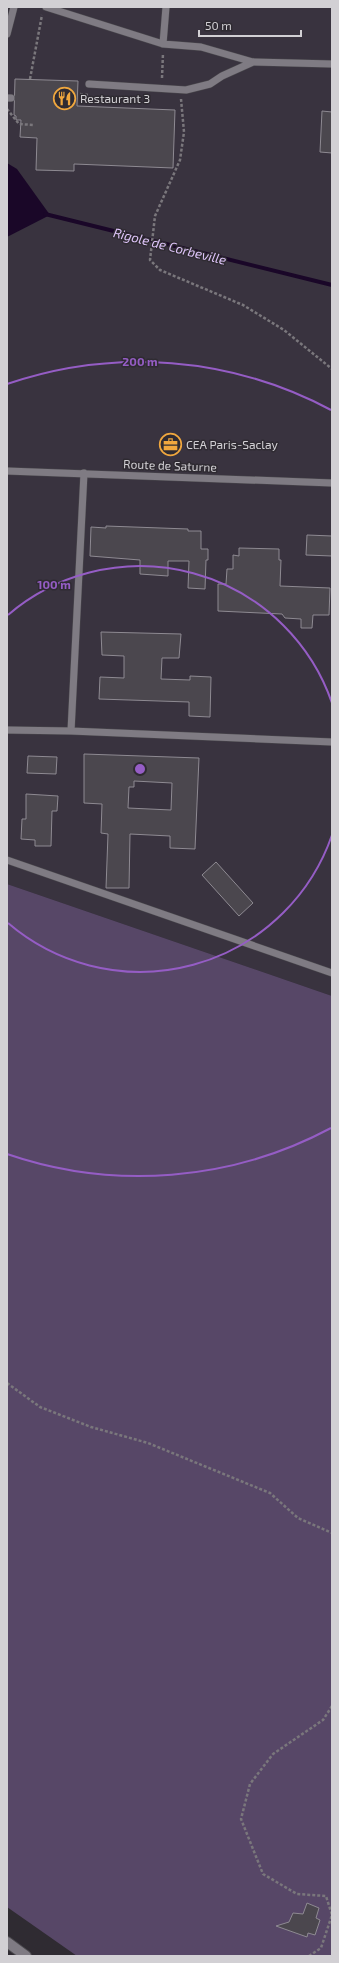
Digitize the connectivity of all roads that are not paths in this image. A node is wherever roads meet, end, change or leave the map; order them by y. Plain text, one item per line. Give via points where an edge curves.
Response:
1 (14, 7) edge
2 (46, 7) edge
3 (166, 7) edge
4 (7, 34) edge
5 (163, 44) junction
6 (253, 62) junction
7 (332, 64) edge
8 (89, 84) dead end
9 (7, 471) edge
10 (84, 474) junction
11 (332, 482) edge
12 (7, 730) edge
13 (71, 731) junction
14 (332, 742) edge
15 (7, 860) edge
16 (332, 973) edge
17 (7, 1942) edge
18 (26, 1956) edge

1 - 4 lane
2 - 5 lane
3 - 5 lane
5 - 6 lane via 201,47
6 - 7 lane
6 - 8 lane via 210,84 186,90
9 - 10 lane, Route de Saturne
10 - 11 lane, Route de Saturne
10 - 13 lane
12 - 13 lane
13 - 14 lane
15 - 16 lane
17 - 18 street

